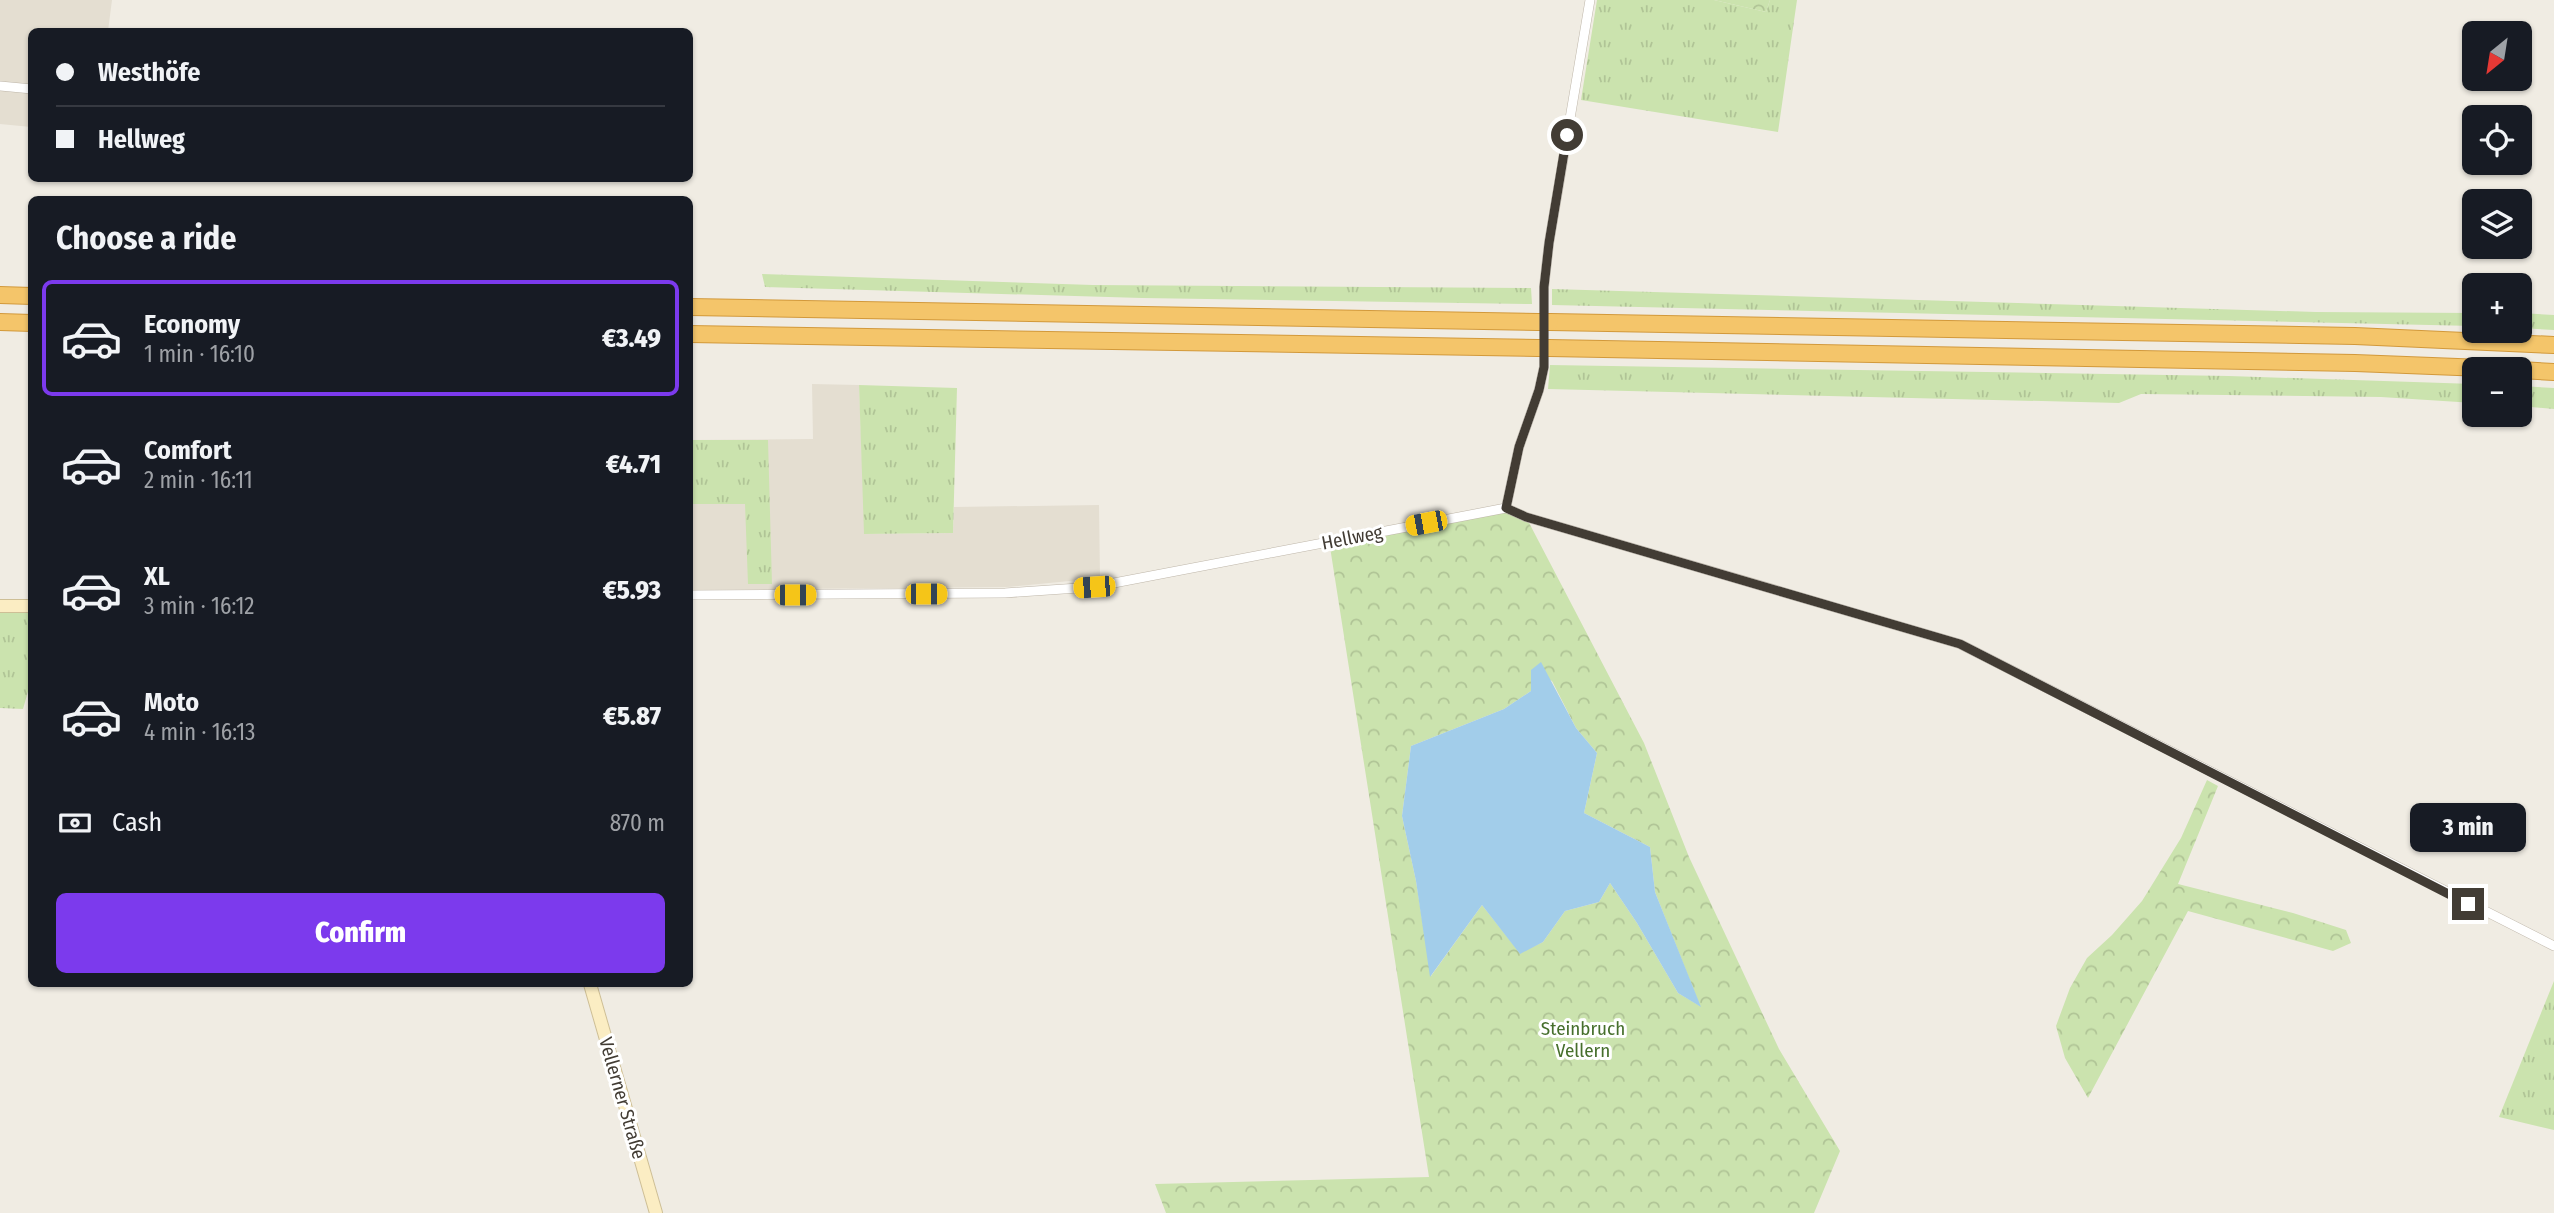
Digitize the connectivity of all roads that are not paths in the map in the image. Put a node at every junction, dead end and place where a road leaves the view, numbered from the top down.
1 (1590, 0) edge
2 (0, 86) edge
3 (28, 89) edge
4 (0, 295) edge
5 (28, 296) edge
6 (693, 307) edge
7 (0, 322) edge
8 (28, 323) edge
9 (693, 334) edge
10 (2554, 345) edge
11 (2462, 367) edge
12 (2532, 371) edge
13 (2554, 372) edge
14 (1506, 508) junction
15 (693, 595) edge
16 (0, 606) edge
17 (28, 606) edge
18 (2554, 946) edge
19 (591, 987) edge
20 (656, 1213) edge

1 - 14 street
2 - 3 street
4 - 5 highway
6 - 10 highway
7 - 8 highway
9 - 11 highway
12 - 13 highway
14 - 15 street, Hellweg
14 - 18 street
16 - 17 main road
19 - 20 main road, Vellerner Straße

